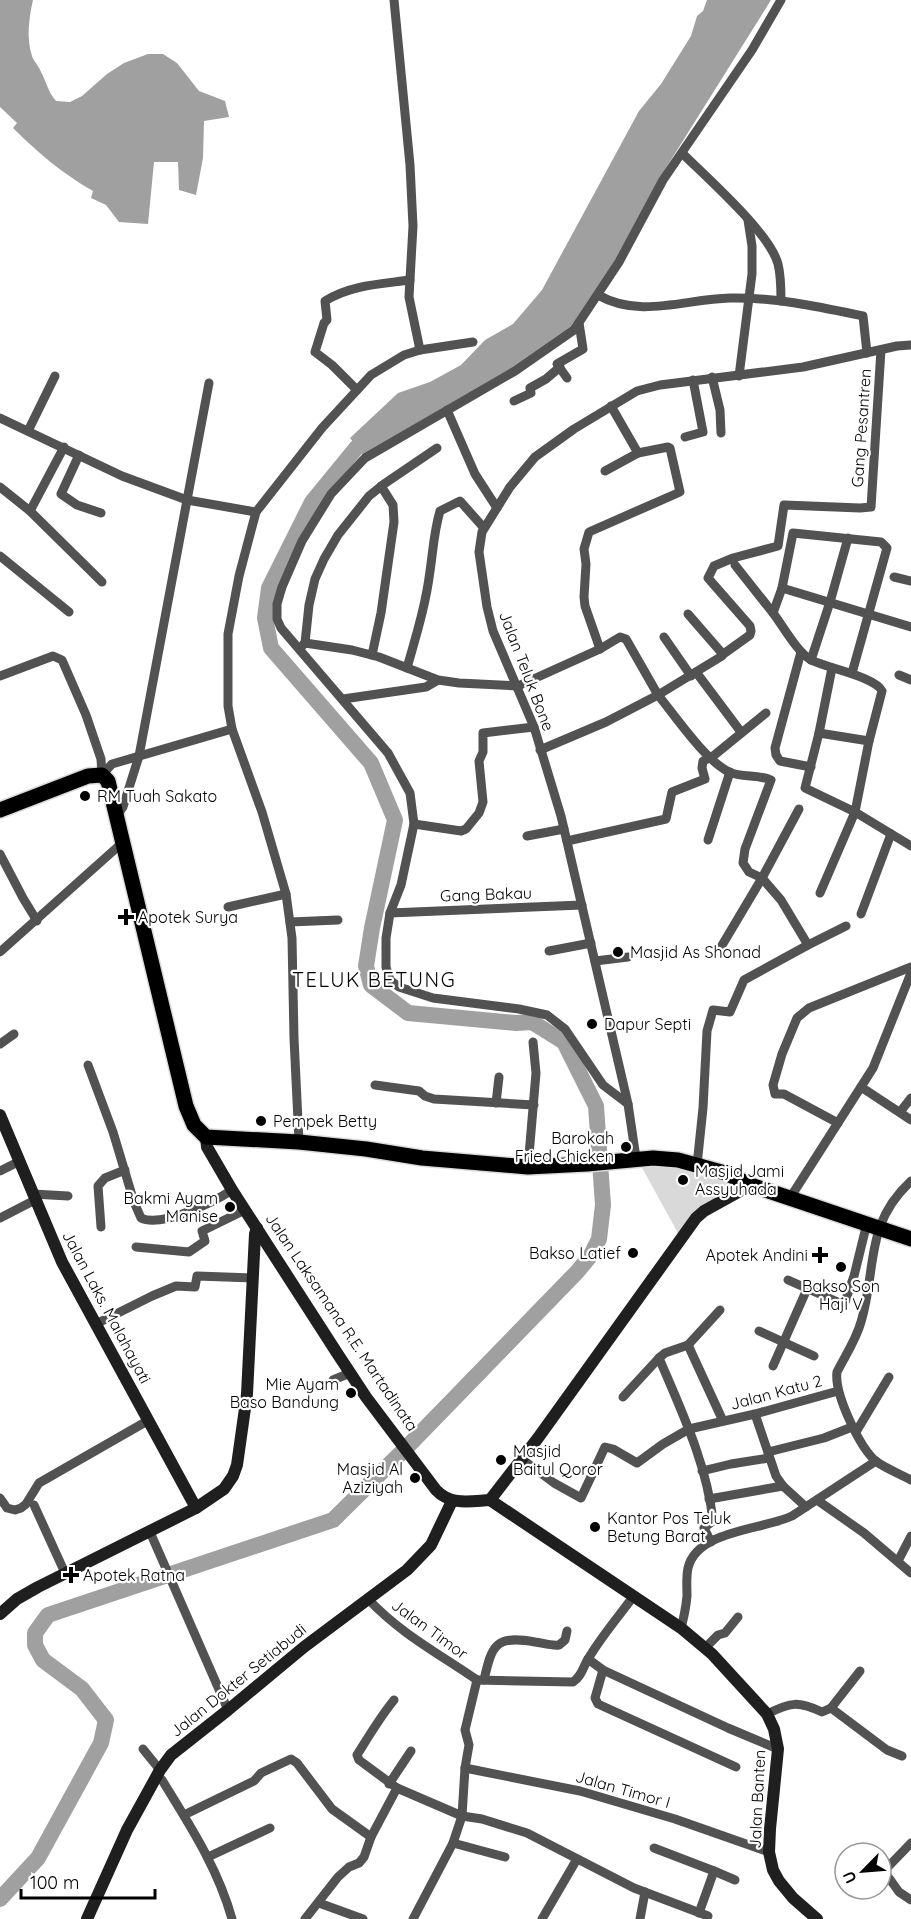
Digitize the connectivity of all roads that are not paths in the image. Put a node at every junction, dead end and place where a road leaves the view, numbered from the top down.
1 (394, 0) edge
2 (781, 0) edge
3 (682, 153) junction
4 (747, 218) junction
5 (410, 280) junction
6 (598, 295) junction
7 (750, 299) junction
8 (781, 301) junction
9 (579, 323) junction
10 (473, 342) dead end
11 (911, 345) edge
12 (546, 349) junction
13 (420, 350) junction
14 (881, 350) junction
15 (867, 353) junction
16 (559, 366) junction
17 (55, 376) dead end
18 (739, 376) junction
19 (712, 377) junction
20 (567, 378) dead end
21 (693, 380) junction
22 (209, 383) dead end
23 (357, 390) junction
24 (514, 401) dead end
25 (611, 406) junction
26 (447, 410) junction
27 (0, 418) edge
28 (28, 431) junction
29 (721, 433) dead end
30 (685, 437) dead end
31 (64, 447) junction
32 (437, 448) dead end
33 (638, 453) junction
34 (79, 455) junction
35 (605, 471) dead end
36 (381, 486) junction
37 (0, 487) edge
38 (187, 500) junction
39 (497, 508) junction
40 (30, 511) junction
41 (256, 512) junction
42 (101, 513) dead end
43 (484, 528) junction
44 (848, 538) junction
45 (0, 556) edge
46 (735, 565) dead end
47 (894, 577) dead end
48 (911, 581) edge
49 (102, 582) dead end
50 (782, 588) junction
51 (830, 602) junction
52 (69, 612) dead end
53 (772, 613) junction
54 (688, 614) dead end
55 (868, 614) junction
56 (911, 627) edge
57 (664, 637) dead end
58 (302, 646) junction
59 (600, 649) junction
60 (801, 652) junction
61 (372, 655) junction
62 (722, 655) junction
63 (811, 660) junction
64 (407, 668) junction
65 (832, 668) junction
66 (852, 673) junction
67 (694, 674) junction
68 (899, 675) dead end
69 (0, 676) edge
70 (438, 680) junction
71 (911, 680) edge
72 (518, 686) junction
73 (658, 695) junction
74 (343, 699) junction
75 (766, 713) dead end
76 (534, 727) junction
77 (232, 729) junction
78 (741, 732) junction
79 (819, 733) junction
80 (869, 741) junction
81 (540, 750) junction
82 (139, 756) junction
83 (712, 757) junction
84 (811, 767) junction
85 (730, 772) junction
86 (102, 775) junction
87 (799, 808) dead end
88 (0, 810) edge
89 (855, 812) junction
90 (116, 817) junction
91 (414, 824) junction
92 (564, 829) junction
93 (891, 834) junction
94 (527, 836) dead end
95 (708, 840) dead end
96 (567, 841) junction
97 (122, 843) junction
98 (911, 846) edge
99 (0, 854) edge
100 (762, 878) junction
101 (820, 893) dead end
102 (286, 894) junction
103 (582, 905) junction
104 (228, 908) dead end
105 (390, 913) junction
106 (861, 914) dead end
107 (338, 920) dead end
108 (37, 921) junction
109 (290, 922) junction
110 (846, 926) dead end
111 (591, 943) junction
112 (808, 945) junction
113 (721, 947) dead end
114 (549, 951) dead end
115 (0, 952) edge
116 (628, 957) dead end
117 (595, 961) junction
118 (911, 968) edge
119 (911, 972) edge
120 (14, 1034) dead end
121 (533, 1041) dead end
122 (0, 1044) edge
123 (88, 1065) dead end
124 (499, 1077) dead end
125 (375, 1085) dead end
126 (861, 1087) junction
127 (911, 1098) edge
128 (496, 1103) junction
129 (628, 1104) junction
130 (534, 1105) junction
131 (900, 1112) junction
132 (0, 1115) edge
133 (911, 1120) edge
134 (838, 1123) junction
135 (206, 1137) junction
136 (299, 1142) junction
137 (633, 1159) junction
138 (20, 1161) junction
139 (697, 1165) junction
140 (528, 1167) junction
141 (125, 1170) junction
142 (0, 1171) edge
143 (911, 1181) edge
144 (750, 1185) junction
145 (232, 1190) junction
146 (68, 1196) dead end
147 (34, 1197) junction
148 (790, 1198) junction
149 (246, 1210) junction
150 (0, 1218) edge
151 (872, 1225) junction
152 (101, 1227) dead end
153 (257, 1228) junction
154 (911, 1239) edge
155 (136, 1247) dead end
156 (253, 1278) junction
157 (788, 1280) dead end
158 (807, 1288) junction
159 (720, 1310) dead end
160 (96, 1324) junction
161 (759, 1331) dead end
162 (783, 1342) junction
163 (688, 1345) junction
164 (814, 1356) dead end
165 (659, 1358) junction
166 (773, 1366) dead end
167 (350, 1374) junction
168 (889, 1377) dead end
169 (333, 1380) dead end
170 (838, 1391) junction
171 (623, 1397) dead end
172 (755, 1414) junction
173 (149, 1420) junction
174 (723, 1421) junction
175 (689, 1429) junction
176 (854, 1429) junction
177 (768, 1455) junction
178 (522, 1459) junction
179 (876, 1461) junction
180 (702, 1471) junction
181 (911, 1480) edge
182 (783, 1486) junction
183 (0, 1498) edge
184 (709, 1498) junction
185 (490, 1500) junction
186 (818, 1500) junction
187 (452, 1501) junction
188 (34, 1505) dead end
189 (806, 1507) junction
190 (196, 1508) junction
191 (150, 1532) junction
192 (911, 1536) edge
193 (711, 1542) junction
194 (898, 1561) junction
195 (65, 1573) junction
196 (911, 1573) edge
197 (633, 1597) junction
198 (368, 1599) junction
199 (0, 1614) edge
200 (738, 1617) dead end
201 (681, 1628) junction
202 (567, 1631) dead end
203 (705, 1648) junction
204 (588, 1659) junction
205 (603, 1670) junction
206 (860, 1671) dead end
207 (481, 1680) junction
208 (394, 1700) dead end
209 (831, 1708) junction
210 (228, 1710) junction
211 (766, 1714) junction
212 (143, 1749) dead end
213 (778, 1749) junction
214 (411, 1751) dead end
215 (902, 1756) dead end
216 (736, 1767) dead end
217 (465, 1768) junction
218 (158, 1773) junction
219 (393, 1786) junction
220 (184, 1815) junction
221 (462, 1816) junction
222 (270, 1828) dead end
223 (371, 1837) junction
224 (453, 1843) junction
225 (911, 1843) edge
226 (654, 1848) dead end
227 (769, 1852) junction
228 (208, 1857) junction
229 (505, 1857) dead end
230 (577, 1858) junction
231 (714, 1871) junction
232 (735, 1880) dead end
233 (645, 1892) junction
234 (911, 1900) edge
235 (319, 1903) junction
236 (87, 1919) edge
237 (232, 1919) edge
238 (305, 1919) edge
239 (363, 1919) edge
240 (413, 1919) edge
241 (542, 1919) edge
242 (640, 1919) edge
243 (816, 1919) edge

1 - 5 street
2 - 3 street
3 - 4 street
3 - 6 street
4 - 7 street
4 - 8 street
5 - 13 street
5 - 23 street
6 - 7 street
6 - 9 street
7 - 8 street
7 - 18 street
8 - 15 street
9 - 12 street
9 - 16 street
10 - 13 street
11 - 14 street, Jalan Teluk Bone
12 - 16 street
12 - 26 street
13 - 23 street
14 - 15 street, Jalan Teluk Bone
14 - 62 street, Gang Pesantren
15 - 18 street, Jalan Teluk Bone
16 - 20 street
16 - 24 street
17 - 28 street
18 - 19 street, Jalan Teluk Bone
19 - 21 street, Jalan Teluk Bone
19 - 29 street
21 - 25 street, Jalan Teluk Bone
21 - 30 street
22 - 38 street
23 - 41 street
25 - 33 street
25 - 39 street, Jalan Teluk Bone
26 - 39 street
26 - 58 street
27 - 28 street
28 - 31 street
31 - 34 street
31 - 40 street
32 - 36 street
33 - 35 street
33 - 59 street
34 - 38 street
34 - 42 street
36 - 58 street
36 - 61 street
37 - 40 street
38 - 41 street
38 - 82 street
39 - 43 street, Jalan Teluk Bone
40 - 49 street
41 - 77 street
43 - 64 street
43 - 72 street, Jalan Teluk Bone
44 - 50 street
44 - 51 street
44 - 55 street
45 - 52 street
46 - 53 street
47 - 48 street
50 - 51 street
50 - 53 street
51 - 55 street
51 - 63 street
53 - 60 street
54 - 62 street
55 - 56 street
55 - 66 street
57 - 67 street
58 - 61 street
58 - 74 street
59 - 72 street
59 - 73 street
60 - 63 street
60 - 84 street
61 - 64 street
62 - 67 street
63 - 65 street
64 - 70 street
65 - 66 street
65 - 79 street
66 - 80 street
67 - 73 street
67 - 78 street
68 - 71 street
69 - 86 street
70 - 72 street
70 - 74 street
72 - 76 street, Jalan Teluk Bone
73 - 81 street
73 - 83 street
74 - 91 street
75 - 78 street
76 - 81 street, Jalan Teluk Bone
76 - 91 street
77 - 82 street
77 - 102 street
78 - 83 street
79 - 80 street
79 - 84 street
80 - 89 street
81 - 92 street, Jalan Teluk Bone
82 - 86 street
82 - 90 street
83 - 85 street
83 - 96 street
84 - 89 street
85 - 95 street
85 - 100 street
86 - 88 main road
86 - 90 main road, Jalan Laksamana R.E. Martadinata
87 - 100 street
89 - 93 street
89 - 101 street
90 - 97 main road, Jalan Laksamana R.E. Martadinata
91 - 105 street
92 - 94 street
92 - 96 street, Jalan Teluk Bone
93 - 98 street
93 - 106 street
96 - 103 street, Jalan Teluk Bone
97 - 108 street
97 - 135 main road, Jalan Laksamana R.E. Martadinata
99 - 108 street
100 - 112 street
100 - 113 street
102 - 104 street
102 - 109 street
103 - 105 street, Gang Bakau
103 - 111 street, Jalan Teluk Bone
105 - 129 street
107 - 109 street
108 - 115 street
109 - 136 street
110 - 112 street
111 - 114 street
111 - 117 street, Jalan Teluk Bone
112 - 139 street
116 - 117 street
117 - 129 street, Jalan Teluk Bone
118 - 134 street
119 - 126 street
120 - 122 street
121 - 130 street
123 - 141 street
124 - 128 street
125 - 128 street
126 - 131 street
126 - 134 street
127 - 131 street
128 - 130 street
129 - 137 street, Jalan Teluk Bone
130 - 140 street
131 - 133 street
132 - 138 street, Jalan Laks. Malahayati
134 - 148 street
135 - 136 main road
135 - 145 street, Jalan Laksamana R.E. Martadinata
136 - 140 main road
137 - 139 main road
137 - 140 main road
138 - 142 street
138 - 147 street, Jalan Laks. Malahayati
139 - 144 main road
141 - 145 street
141 - 152 street
143 - 151 street
144 - 148 main road
144 - 178 street
145 - 149 street, Jalan Laksamana R.E. Martadinata
146 - 147 street
147 - 150 street
147 - 160 street, Jalan Laks. Malahayati
148 - 151 main road
149 - 153 street, Jalan Laksamana R.E. Martadinata
149 - 155 street
151 - 154 main road
151 - 158 street
151 - 170 street, Jalan Katu 2
153 - 156 street
153 - 167 street, Jalan Laksamana R.E. Martadinata
156 - 160 street
156 - 190 street
157 - 158 street
158 - 162 street
159 - 163 street
160 - 173 street, Jalan Laks. Malahayati
161 - 162 street
162 - 164 street
162 - 166 street
163 - 165 street
163 - 174 street, Jalan Katu 2
165 - 171 street
165 - 175 street
167 - 169 street
167 - 187 street, Jalan Laksamana R.E. Martadinata
168 - 176 street
170 - 172 street, Jalan Katu 2
170 - 176 street, Jalan Katu 2
172 - 174 street, Jalan Katu 2
172 - 177 street
173 - 183 street
173 - 190 street, Jalan Laks. Malahayati
174 - 175 street, Jalan Katu 2
175 - 178 street, Jalan Katu 2
175 - 180 street
176 - 177 street
176 - 179 street, Jalan Katu 2
177 - 180 street
177 - 182 street
178 - 185 street
179 - 181 street, Jalan Katu 2
179 - 186 street
180 - 184 street
182 - 184 street
182 - 189 street
184 - 193 street
185 - 187 street
185 - 197 street, Jalan Banten
186 - 189 street
186 - 194 street
187 - 198 street, Jalan Dokter Setiabudi
188 - 195 street
189 - 193 street
190 - 191 street
191 - 195 street
191 - 210 street
192 - 194 street
193 - 201 street
194 - 196 street
195 - 199 street
197 - 201 street, Jalan Banten
197 - 204 street
198 - 207 street, Jalan Timor
198 - 210 street, Jalan Dokter Setiabudi
200 - 203 street
201 - 203 street, Jalan Banten
202 - 207 street
203 - 211 street, Jalan Banten
204 - 205 street
204 - 207 street
205 - 213 street
205 - 216 street
206 - 209 street
207 - 217 street
208 - 219 street
209 - 211 street
209 - 215 street
210 - 218 street, Jalan Dokter Setiabudi
211 - 213 street, Jalan Banten
212 - 218 street
213 - 227 street, Jalan Banten
214 - 219 street
217 - 221 street
217 - 227 street, Jalan Timor I
218 - 220 street
218 - 236 street, Jalan Dokter Setiabudi
219 - 221 street
219 - 223 street
220 - 223 street
220 - 228 street
221 - 224 street
221 - 230 street
222 - 228 street
223 - 235 street
224 - 229 street
224 - 240 street
225 - 234 street
226 - 231 street
227 - 243 street, Jalan Banten
228 - 237 street
230 - 233 street
230 - 241 street
231 - 232 street
231 - 233 street
233 - 242 street
235 - 238 street
235 - 239 street

